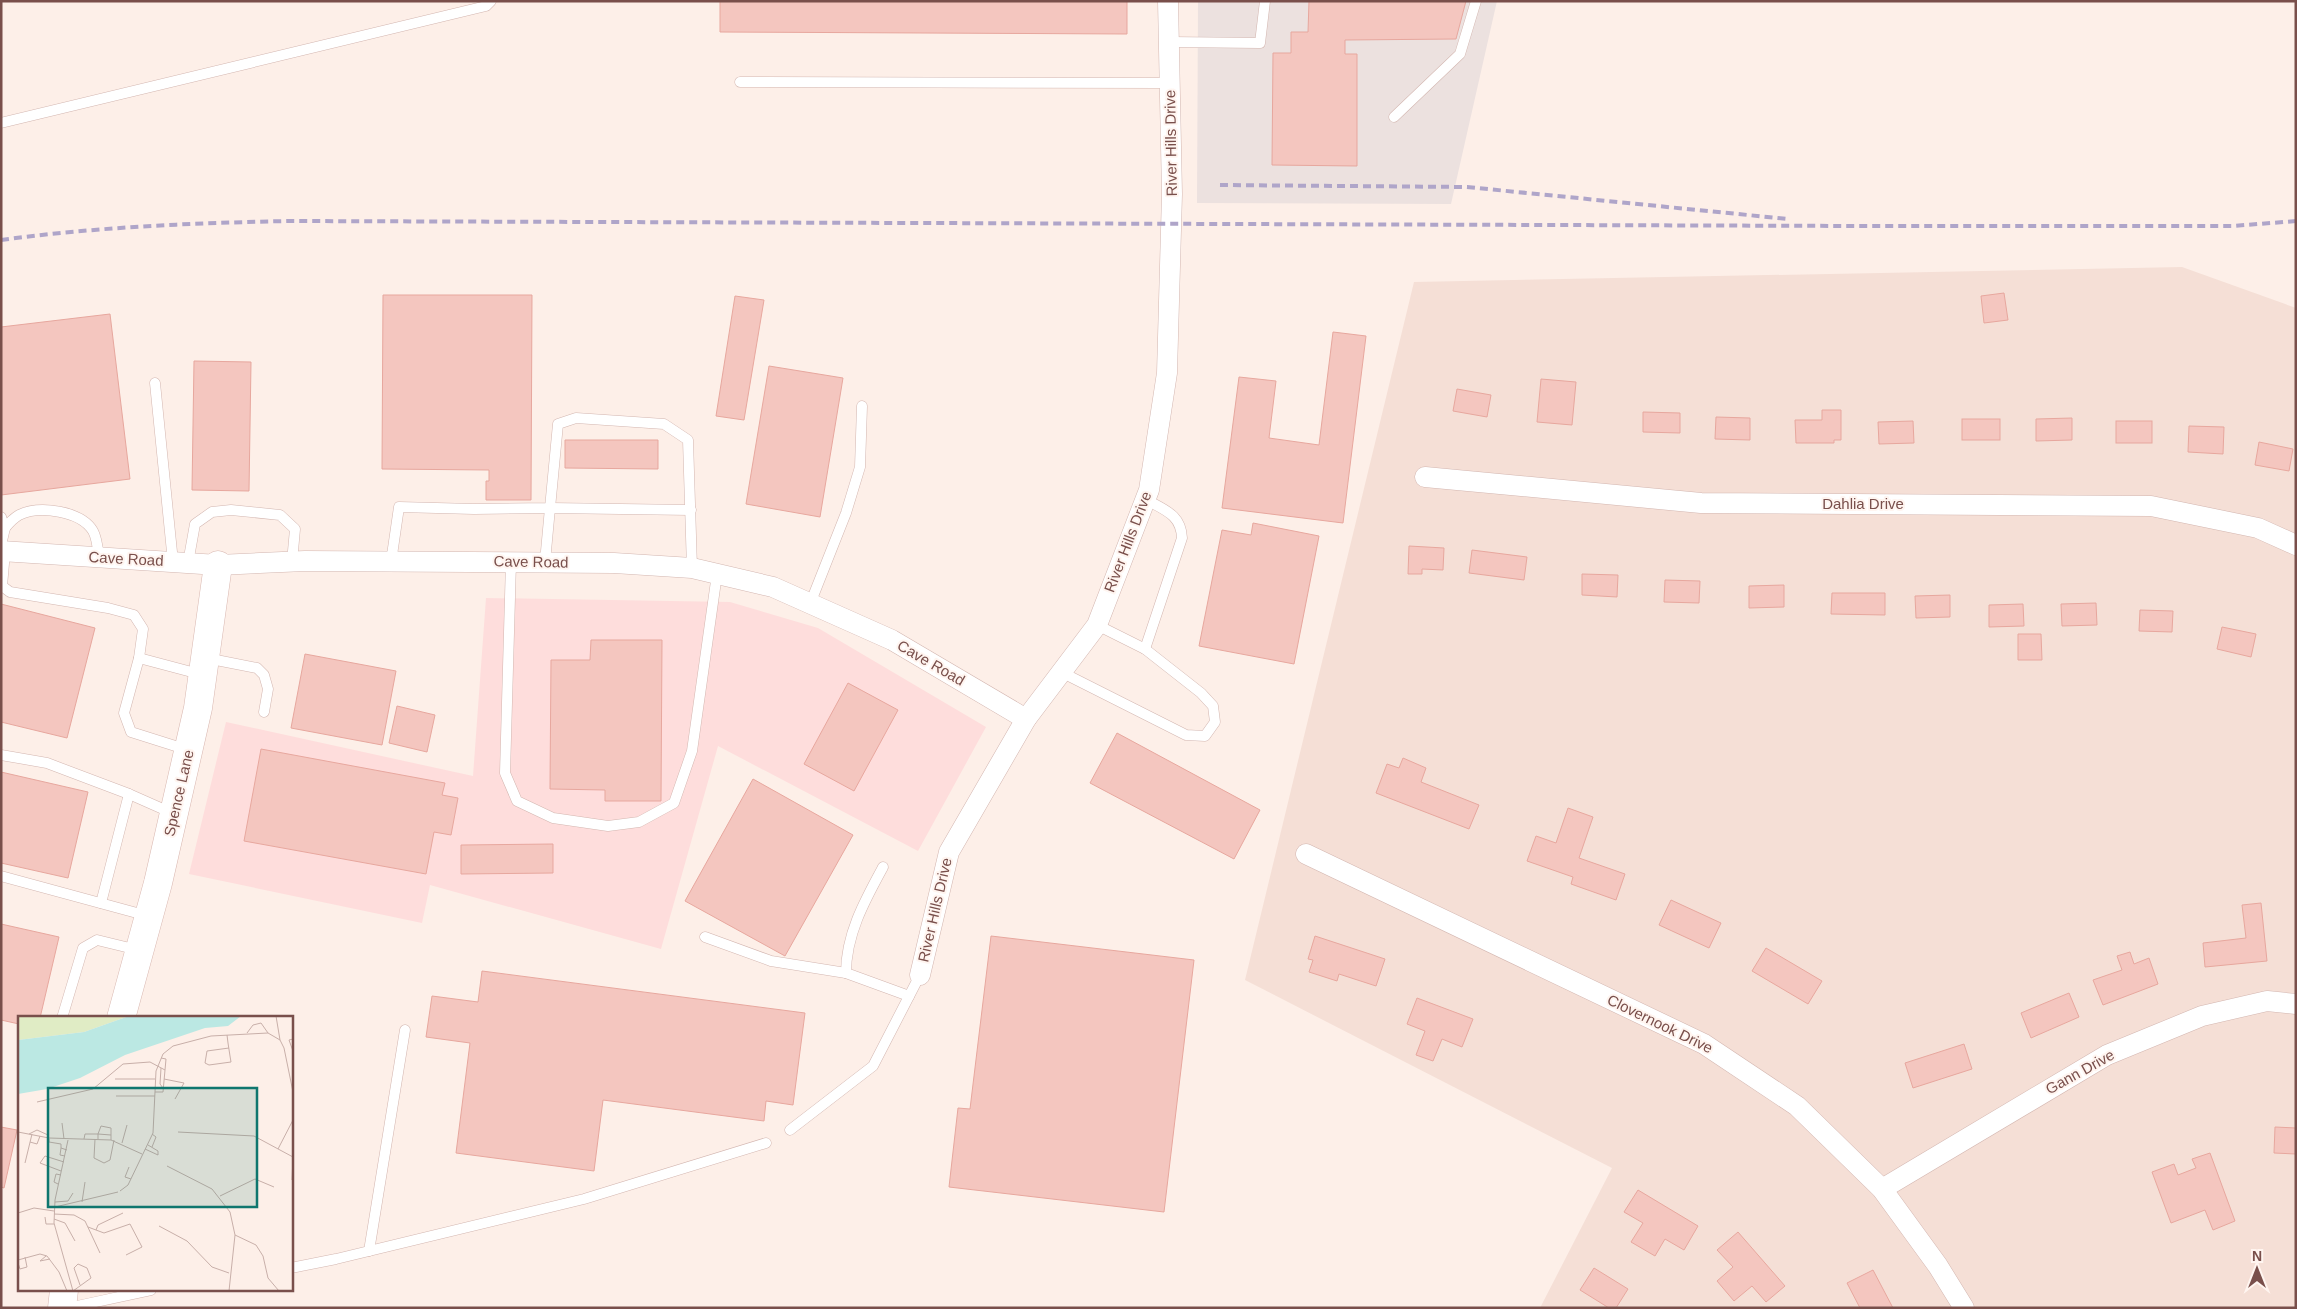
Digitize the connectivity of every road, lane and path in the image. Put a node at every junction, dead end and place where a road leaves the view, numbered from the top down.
1 (490, 1) edge
2 (1168, 1) edge
3 (1476, 1) edge
4 (1264, 2) edge
5 (1170, 42) junction
6 (740, 82) dead end
7 (1170, 83) junction
8 (1394, 116) dead end
9 (1, 122) edge
10 (155, 383) dead end
11 (862, 406) dead end
12 (1425, 477) dead end
13 (1145, 500) junction
14 (550, 508) junction
15 (691, 510) junction
16 (1, 517) edge
17 (5, 528) junction
18 (2296, 545) edge
19 (3, 549) edge
20 (99, 558) junction
21 (181, 562) junction
22 (292, 562) junction
23 (391, 562) junction
24 (511, 562) junction
25 (545, 562) junction
26 (218, 565) junction
27 (692, 568) junction
28 (717, 574) junction
29 (810, 604) junction
30 (1097, 625) junction
31 (1144, 649) junction
32 (138, 658) junction
33 (204, 666) junction
34 (1062, 672) junction
35 (264, 712) dead end
36 (1026, 719) junction
37 (189, 750) junction
38 (1, 755) edge
39 (129, 794) junction
40 (174, 814) junction
41 (1306, 854) dead end
42 (883, 867) dead end
43 (1, 876) edge
44 (101, 903) junction
45 (149, 916) junction
46 (706, 937) dead end
47 (140, 950) junction
48 (846, 973) junction
49 (920, 975) joint
50 (909, 996) junction
51 (2296, 1004) edge
52 (63, 1016) edge
53 (122, 1016) edge
54 (405, 1030) dead end
55 (790, 1130) dead end
56 (766, 1143) dead end
57 (1882, 1188) junction
58 (369, 1251) junction
59 (292, 1268) edge
60 (64, 1292) edge
61 (142, 1292) edge
62 (62, 1308) edge
63 (68, 1308) edge
64 (1964, 1308) edge

1 - 9 lane
2 - 5 street, River Hills Drive
3 - 8 lane
4 - 5 lane
5 - 7 street, River Hills Drive
6 - 7 lane
7 - 13 street, River Hills Drive
10 - 21 lane
11 - 29 lane
12 - 18 street, Dahlia Drive
13 - 30 street, River Hills Drive
13 - 31 lane
14 - 15 lane
14 - 15 lane
14 - 23 lane
14 - 25 lane
15 - 27 lane
16 - 17 lane
17 - 19 lane
17 - 20 lane
19 - 20 street, Cave Road
19 - 32 lane
20 - 21 street, Cave Road
21 - 22 lane
21 - 26 street, Cave Road
22 - 23 street, Cave Road
22 - 26 street, Cave Road
23 - 24 street, Cave Road
24 - 25 street, Cave Road
24 - 28 lane
25 - 27 street, Cave Road
26 - 33 main road, Spence Lane
27 - 28 street, Cave Road
28 - 29 street, Cave Road
29 - 36 street, Cave Road
30 - 31 lane
30 - 34 street, River Hills Drive
31 - 34 lane
32 - 33 lane
32 - 37 lane
33 - 35 lane
33 - 37 main road, Spence Lane
34 - 36 street, River Hills Drive
36 - 49 street, River Hills Drive
37 - 40 main road, Spence Lane
38 - 39 lane
39 - 40 lane
39 - 44 lane
40 - 45 main road, Spence Lane
41 - 57 street, Clovernook Drive
42 - 48 lane
43 - 44 lane
44 - 45 lane
45 - 47 main road, Spence Lane
46 - 48 lane
47 - 52 lane
47 - 53 main road, Spence Lane
48 - 50 lane
49 - 50 lane
50 - 55 lane
51 - 57 street, Gann Drive
54 - 58 lane
56 - 58 lane
57 - 64 street, Clovernook Drive
58 - 59 lane
60 - 62 main road
61 - 63 lane

